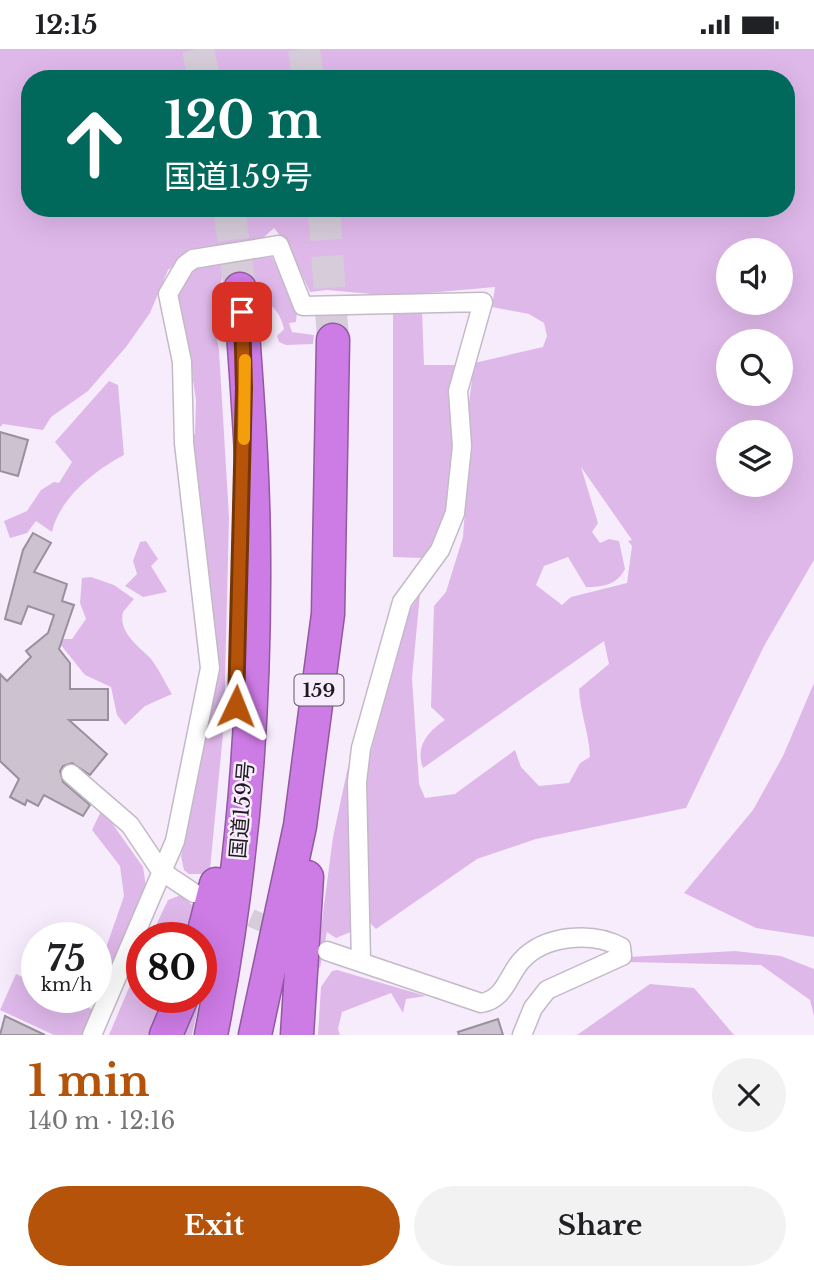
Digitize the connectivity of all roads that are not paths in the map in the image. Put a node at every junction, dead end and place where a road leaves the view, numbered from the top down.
1 (240, 289) tunnel mouth
2 (333, 340) tunnel mouth
3 (245, 360) junction
4 (328, 614) junction
5 (71, 774) dead end
6 (162, 871) junction
7 (194, 893) dead end
8 (206, 922) edge
9 (327, 951) tunnel mouth
10 (361, 961) junction
11 (175, 1013) edge
12 (92, 1035) edge
13 (166, 1035) edge
14 (211, 1035) edge
15 (255, 1035) edge
16 (297, 1035) edge
17 (522, 1035) edge

1 - 3 highway, 国道159号
2 - 4 highway, 159
3 - 8 highway
3 - 14 highway, 国道159号
4 - 15 highway, 159
4 - 16 highway, 159
5 - 6 street
6 - 7 street
6 - 10 street
6 - 12 street
9 - 10 street
10 - 17 street
11 - 13 highway

